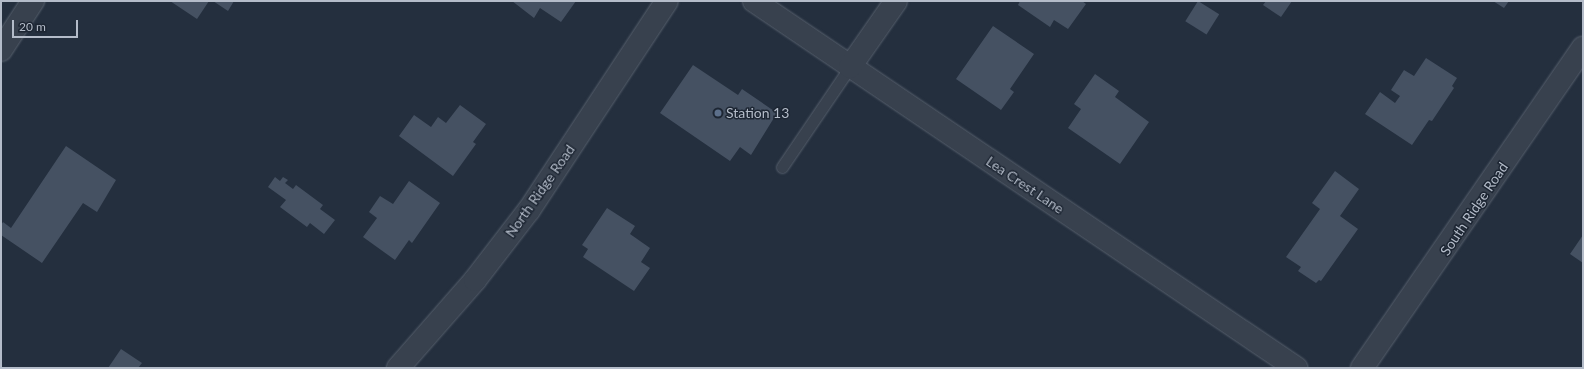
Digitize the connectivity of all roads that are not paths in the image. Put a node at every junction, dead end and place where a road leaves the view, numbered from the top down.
1 (33, 1) edge
2 (667, 1) edge
3 (754, 1) edge
4 (896, 1) edge
5 (1583, 48) edge
6 (1, 50) edge
7 (850, 67) junction
8 (782, 167) dead end
9 (398, 368) edge
10 (1296, 368) edge
11 (1362, 368) edge

1 - 6 street
2 - 9 street, North Ridge Road
3 - 7 street, Lea Crest Lane
4 - 7 street
5 - 11 street, South Ridge Road
7 - 8 lane
7 - 10 street, Lea Crest Lane

